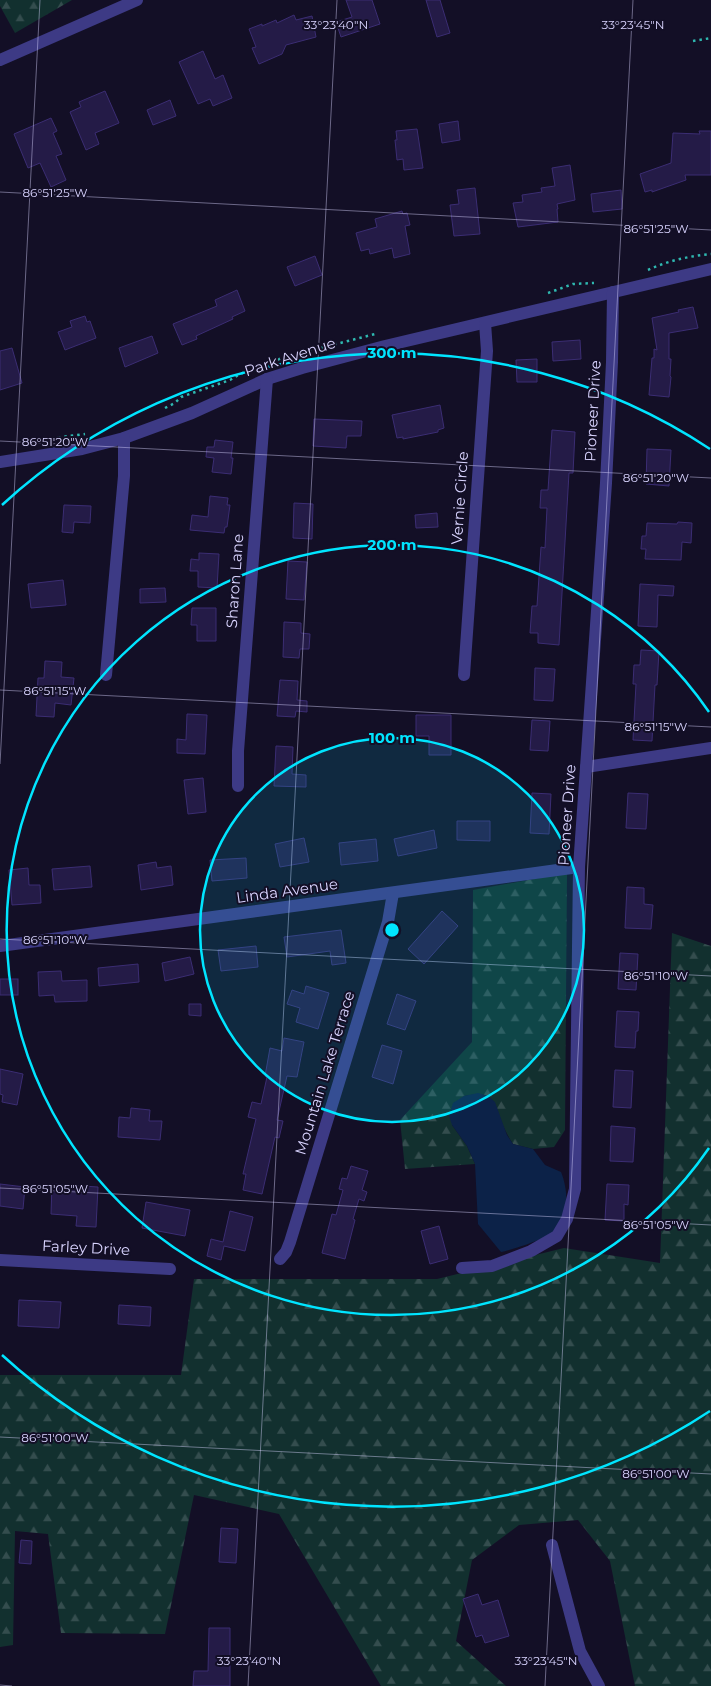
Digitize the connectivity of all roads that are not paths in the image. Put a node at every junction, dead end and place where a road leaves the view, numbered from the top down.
1 (136, 0) edge
2 (0, 60) edge
3 (711, 269) edge
4 (613, 292) junction
5 (485, 323) junction
6 (267, 379) junction
7 (124, 438) junction
8 (0, 462) edge
9 (464, 674) dead end
10 (106, 675) dead end
11 (711, 748) edge
12 (586, 767) junction
13 (238, 786) dead end
14 (579, 867) junction
15 (393, 893) junction
16 (0, 946) edge
17 (280, 1259) dead end
18 (0, 1260) edge
19 (462, 1268) dead end
20 (170, 1269) dead end
21 (552, 1545) dead end
22 (599, 1686) edge

1 - 2 street
3 - 4 street, Park Avenue
4 - 5 street, Park Avenue
4 - 12 street, Pioneer Drive
5 - 6 street, Park Avenue
5 - 9 street, Vernie Circle
6 - 7 street, Park Avenue
6 - 13 street, Sharon Lane
7 - 8 street, Park Avenue
7 - 10 street
11 - 12 street
12 - 14 street, Pioneer Drive
14 - 15 street, Linda Avenue
14 - 19 street, Pioneer Drive
15 - 16 street, Linda Avenue
15 - 17 street, Mountain Lake Terrace
18 - 20 street, Farley Drive
21 - 22 street

